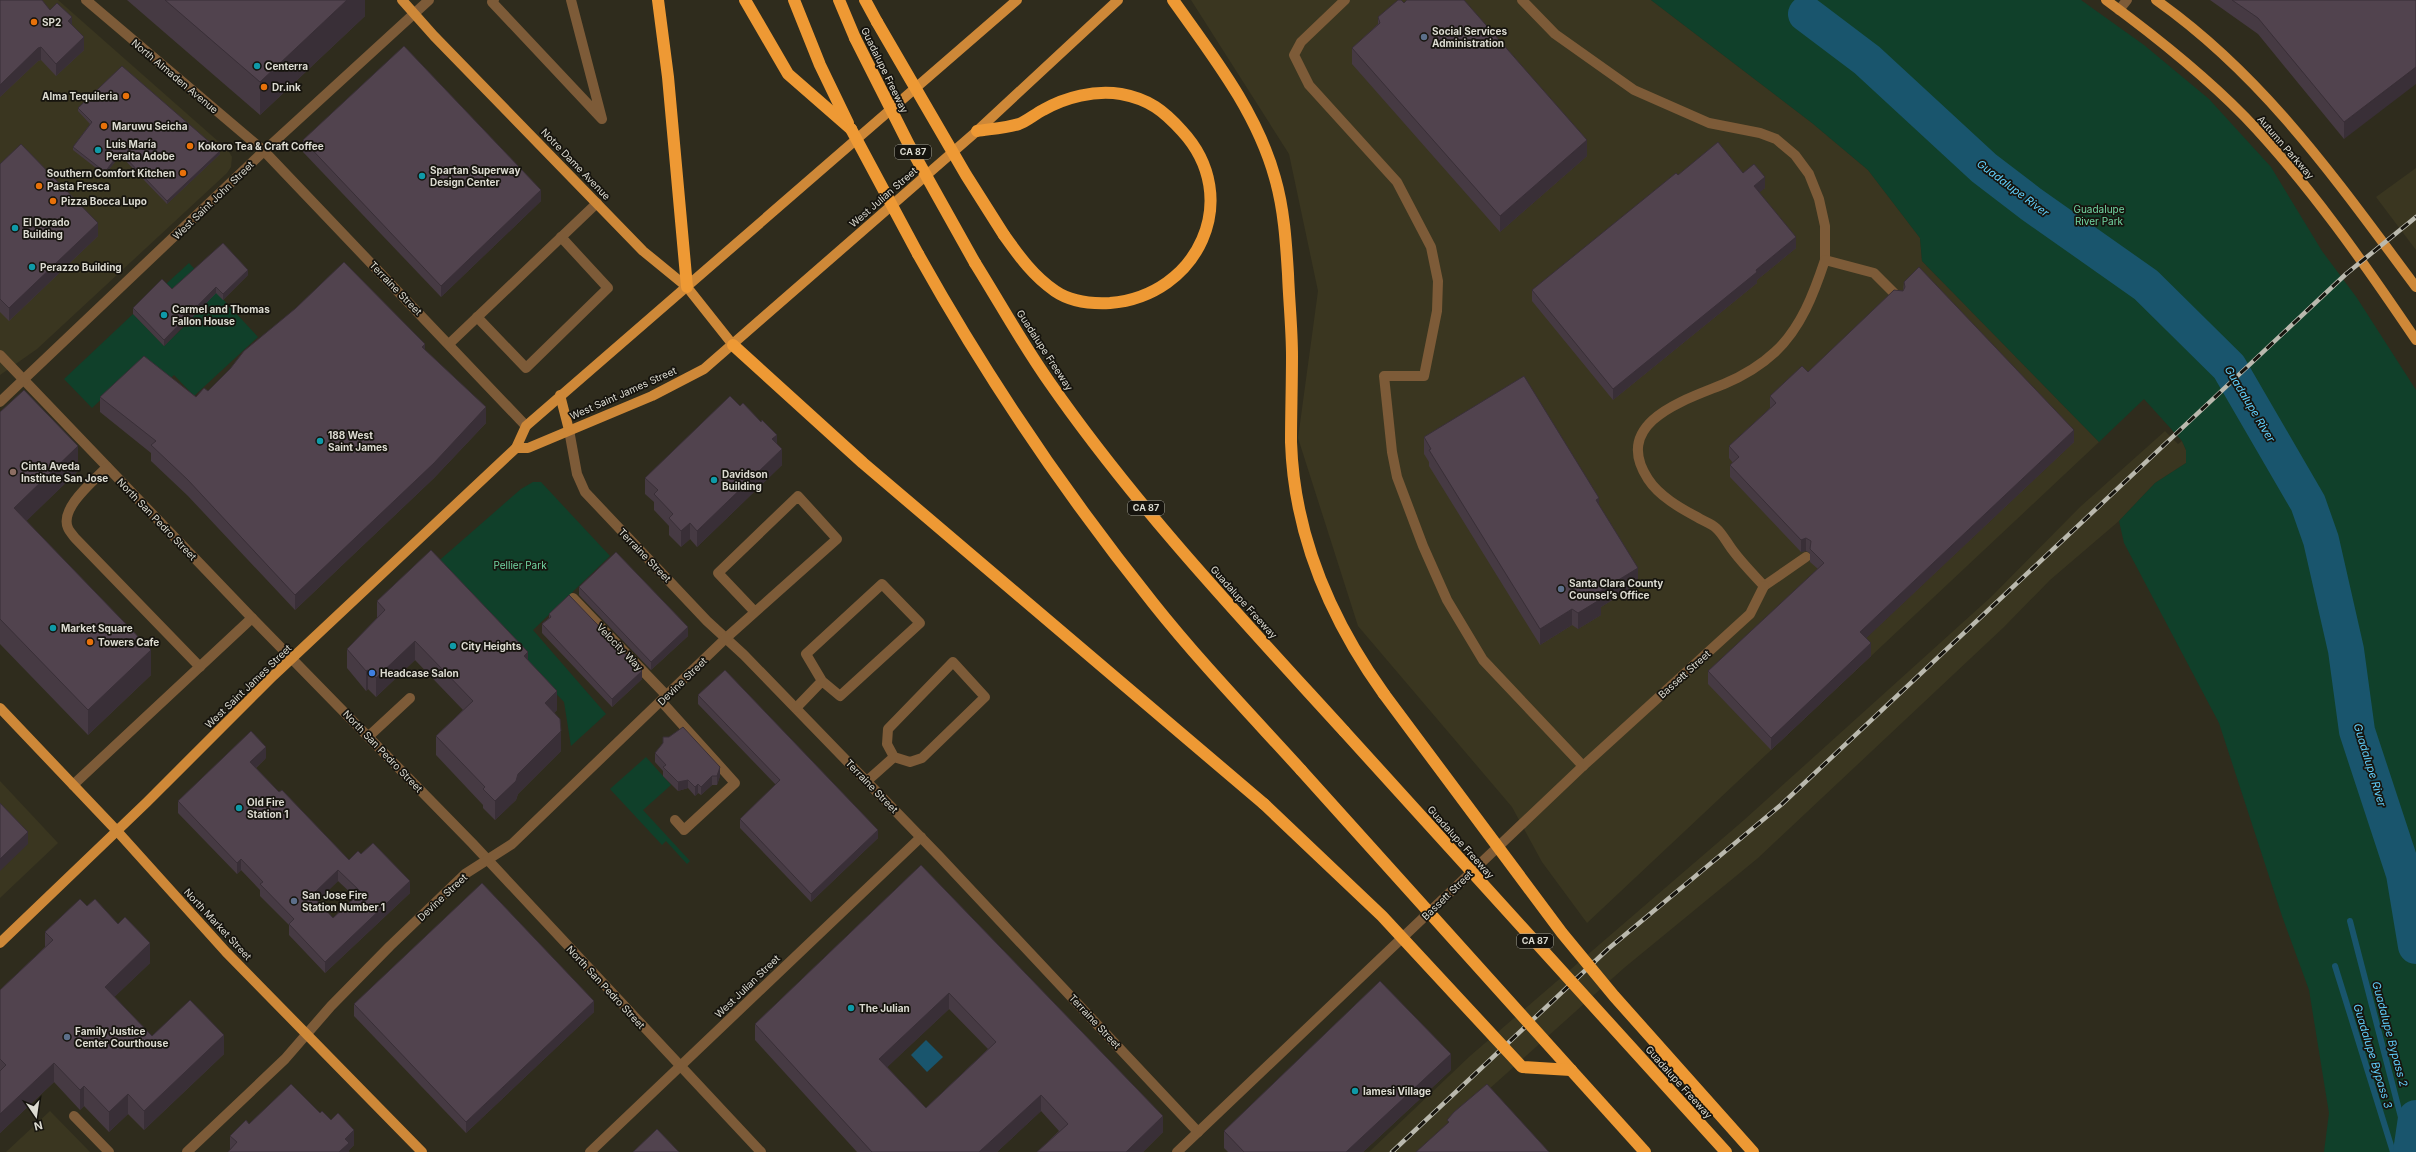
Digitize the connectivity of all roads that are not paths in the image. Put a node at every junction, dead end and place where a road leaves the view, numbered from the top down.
1 (86, 0) edge
2 (402, 0) edge
3 (429, 0) edge
4 (494, 0) edge
5 (571, 0) edge
6 (658, 0) edge
7 (745, 0) edge
8 (794, 0) edge
9 (839, 0) edge
10 (865, 0) edge
11 (1018, 0) edge
12 (1118, 0) edge
13 (1173, 0) edge
14 (1345, 0) edge
15 (1522, 0) edge
16 (2106, 0) edge
17 (2127, 0) edge
18 (2156, 0) edge
19 (2120, 10) junction
20 (415, 13) junction
21 (851, 129) junction
22 (977, 131) junction
23 (264, 151) junction
24 (597, 203) junction
25 (561, 237) junction
26 (1826, 260) junction
27 (687, 287) junction
28 (2416, 287) edge
29 (1899, 298) edge
30 (477, 317) junction
31 (2416, 340) edge
32 (449, 344) junction
33 (733, 345) junction
34 (0, 355) edge
35 (23, 379) junction
36 (560, 395) junction
37 (0, 402) edge
38 (526, 426) junction
39 (569, 430) junction
40 (516, 448) junction
41 (107, 467) junction
42 (1806, 557) edge
43 (1764, 586) junction
44 (573, 598) edge
45 (755, 612) junction
46 (252, 618) junction
47 (726, 638) junction
48 (294, 659) junction
49 (200, 667) junction
50 (822, 681) junction
51 (410, 698) dead end
52 (663, 698) junction
53 (0, 708) edge
54 (796, 708) junction
55 (369, 736) junction
56 (894, 757) junction
57 (1583, 766) junction
58 (867, 781) junction
59 (74, 786) junction
60 (675, 820) dead end
61 (117, 831) junction
62 (921, 838) junction
63 (487, 859) junction
64 (0, 943) edge
65 (308, 1034) junction
66 (680, 1067) junction
67 (1571, 1070) junction
68 (74, 1116) edge
69 (1198, 1132) junction
70 (109, 1152) edge
71 (187, 1152) edge
72 (422, 1152) edge
73 (590, 1152) edge
74 (761, 1152) edge
75 (1177, 1152) edge
76 (1645, 1152) edge
77 (1726, 1152) edge
78 (1754, 1152) edge

1 - 23 street, North Almaden Avenue
2 - 20 main road, Notre Dame Avenue
3 - 20 street, West Saint John Street
4 - 5 street
6 - 27 highway
7 - 21 highway
8 - 21 highway
9 - 77 highway, Guadalupe Freeway / CA 87, bridge
10 - 22 highway, bridge
11 - 27 main road
12 - 22 main road, West Julian Street
13 - 78 highway, bridge
14 - 57 street
15 - 26 street
16 - 19 main road, Autumn Parkway
17 - 19 street
18 - 28 main road, Autumn Parkway
19 - 31 main road, Autumn Parkway
20 - 23 street, West Saint John Street
20 - 24 main road, Notre Dame Avenue
21 - 67 highway, bridge
22 - 33 main road, West Julian Street
23 - 32 street, Terraine Street
23 - 35 street, West Saint John Street
24 - 25 street
24 - 27 main road, Notre Dame Avenue
25 - 30 street
25 - 30 street
26 - 29 street
26 - 43 street
27 - 33 main road, Notre Dame Avenue
27 - 36 main road, West Saint James Street
30 - 32 street
32 - 38 street, Terraine Street
33 - 39 main road, West Saint James Street
33 - 67 highway, bridge
34 - 35 street, North San Pedro Street
35 - 37 street, West Saint John Street
35 - 41 street, North San Pedro Street
36 - 38 main road, West Saint James Street
36 - 39 main road
38 - 40 main road, West Saint James Street
39 - 40 main road, West Saint James Street
39 - 47 street, Terraine Street
40 - 48 main road, West Saint James Street
41 - 46 street, North San Pedro Street
41 - 49 street
42 - 43 street
43 - 57 street, Bassett Street
44 - 52 street, Velocity Way
45 - 45 street, Devine Street
45 - 47 street, Devine Street
46 - 48 street, North San Pedro Street
46 - 49 street
47 - 52 street, Devine Street
47 - 54 street, Terraine Street
48 - 55 street, North San Pedro Street
48 - 61 main road, West Saint James Street
49 - 59 street
50 - 50 street
50 - 54 street
51 - 55 street
52 - 60 street, Velocity Way
52 - 63 street, Devine Street
53 - 59 main road, North Market Street
54 - 58 street, Terraine Street
55 - 63 street, North San Pedro Street
56 - 56 street
56 - 58 street
57 - 69 street, Bassett Street
58 - 62 street, Terraine Street
59 - 61 main road, North Market Street
61 - 64 main road, West Saint James Street
61 - 65 main road, North Market Street
62 - 66 street, West Julian Street
62 - 69 street, Terraine Street
63 - 65 street, Devine Street
63 - 66 street, North San Pedro Street
65 - 71 street, Devine Street
65 - 72 main road, North Market Street
66 - 73 street, West Julian Street
66 - 74 street, North San Pedro Street
67 - 76 highway
68 - 70 street
69 - 75 street, Bassett Street

